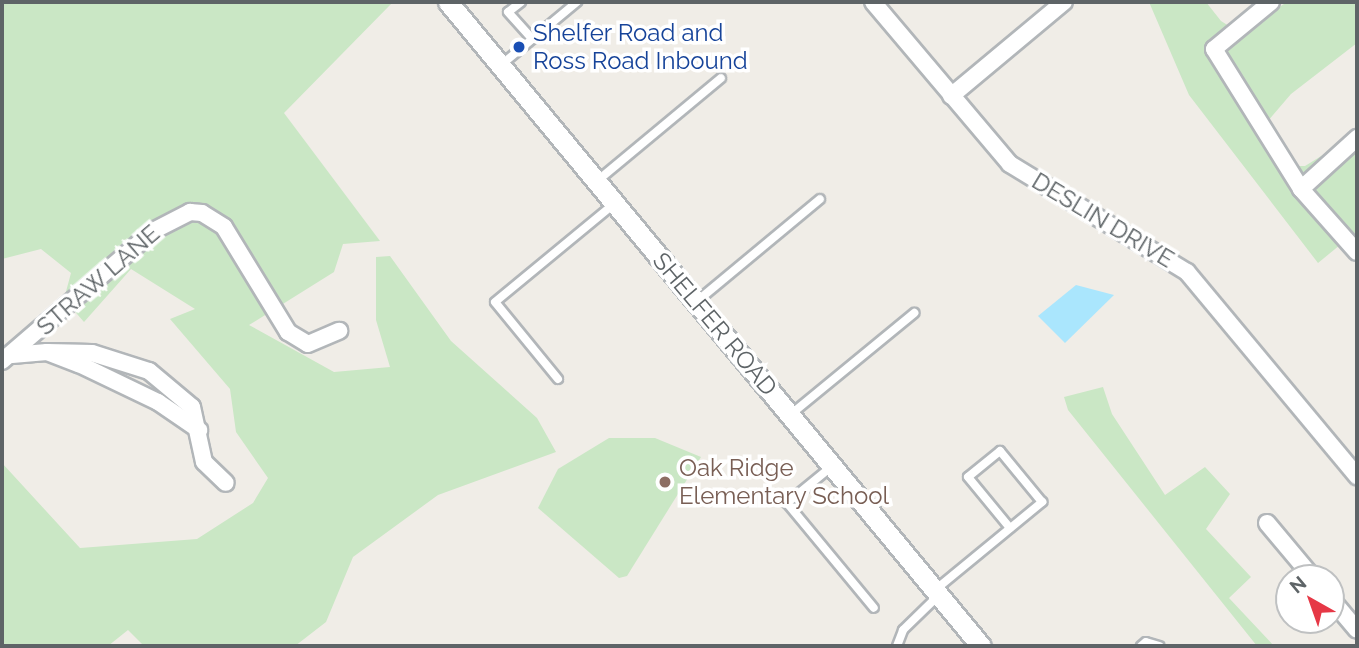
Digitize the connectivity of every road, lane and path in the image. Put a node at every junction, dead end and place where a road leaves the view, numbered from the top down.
1 (449, 2) edge
2 (521, 2) edge
3 (577, 2) edge
4 (873, 2) edge
5 (1064, 2) edge
6 (1271, 2) edge
7 (531, 39) junction
8 (501, 65) junction
9 (721, 78) dead end
10 (951, 96) junction
11 (1357, 138) edge
12 (597, 181) junction
13 (1301, 189) junction
14 (820, 199) dead end
15 (615, 203) junction
16 (1357, 252) edge
17 (696, 302) junction
18 (914, 313) dead end
19 (339, 331) dead end
20 (47, 352) junction
21 (5, 358) edge
22 (558, 379) dead end
23 (790, 415) junction
24 (199, 430) junction
25 (832, 466) junction
26 (1357, 476) edge
27 (226, 483) dead end
28 (1267, 523) dead end
29 (1010, 528) junction
30 (1301, 564) edge
31 (937, 592) junction
32 (874, 608) dead end
33 (1345, 616) edge
34 (1357, 630) edge
35 (897, 646) edge
36 (981, 646) edge
37 (1142, 646) edge
38 (1159, 646) edge

1 - 8 street, SHELFER ROAD
2 - 7 lane
3 - 7 lane
4 - 10 street, DESLIN DRIVE
5 - 10 street
6 - 13 street
7 - 8 lane
8 - 12 street, SHELFER ROAD
9 - 12 lane
10 - 26 street, DESLIN DRIVE
11 - 13 street
12 - 15 street, SHELFER ROAD
13 - 16 street
14 - 17 lane
15 - 17 street, SHELFER ROAD
15 - 22 lane
17 - 23 street, SHELFER ROAD
18 - 23 lane
19 - 21 street, STRAW LANE
20 - 21 street
20 - 24 street
20 - 24 street
23 - 25 street, SHELFER ROAD
24 - 27 street
25 - 31 street, SHELFER ROAD
25 - 32 lane
28 - 30 street
29 - 29 lane
29 - 31 lane
31 - 35 lane
31 - 36 street, SHELFER ROAD
33 - 34 street
37 - 38 lane

